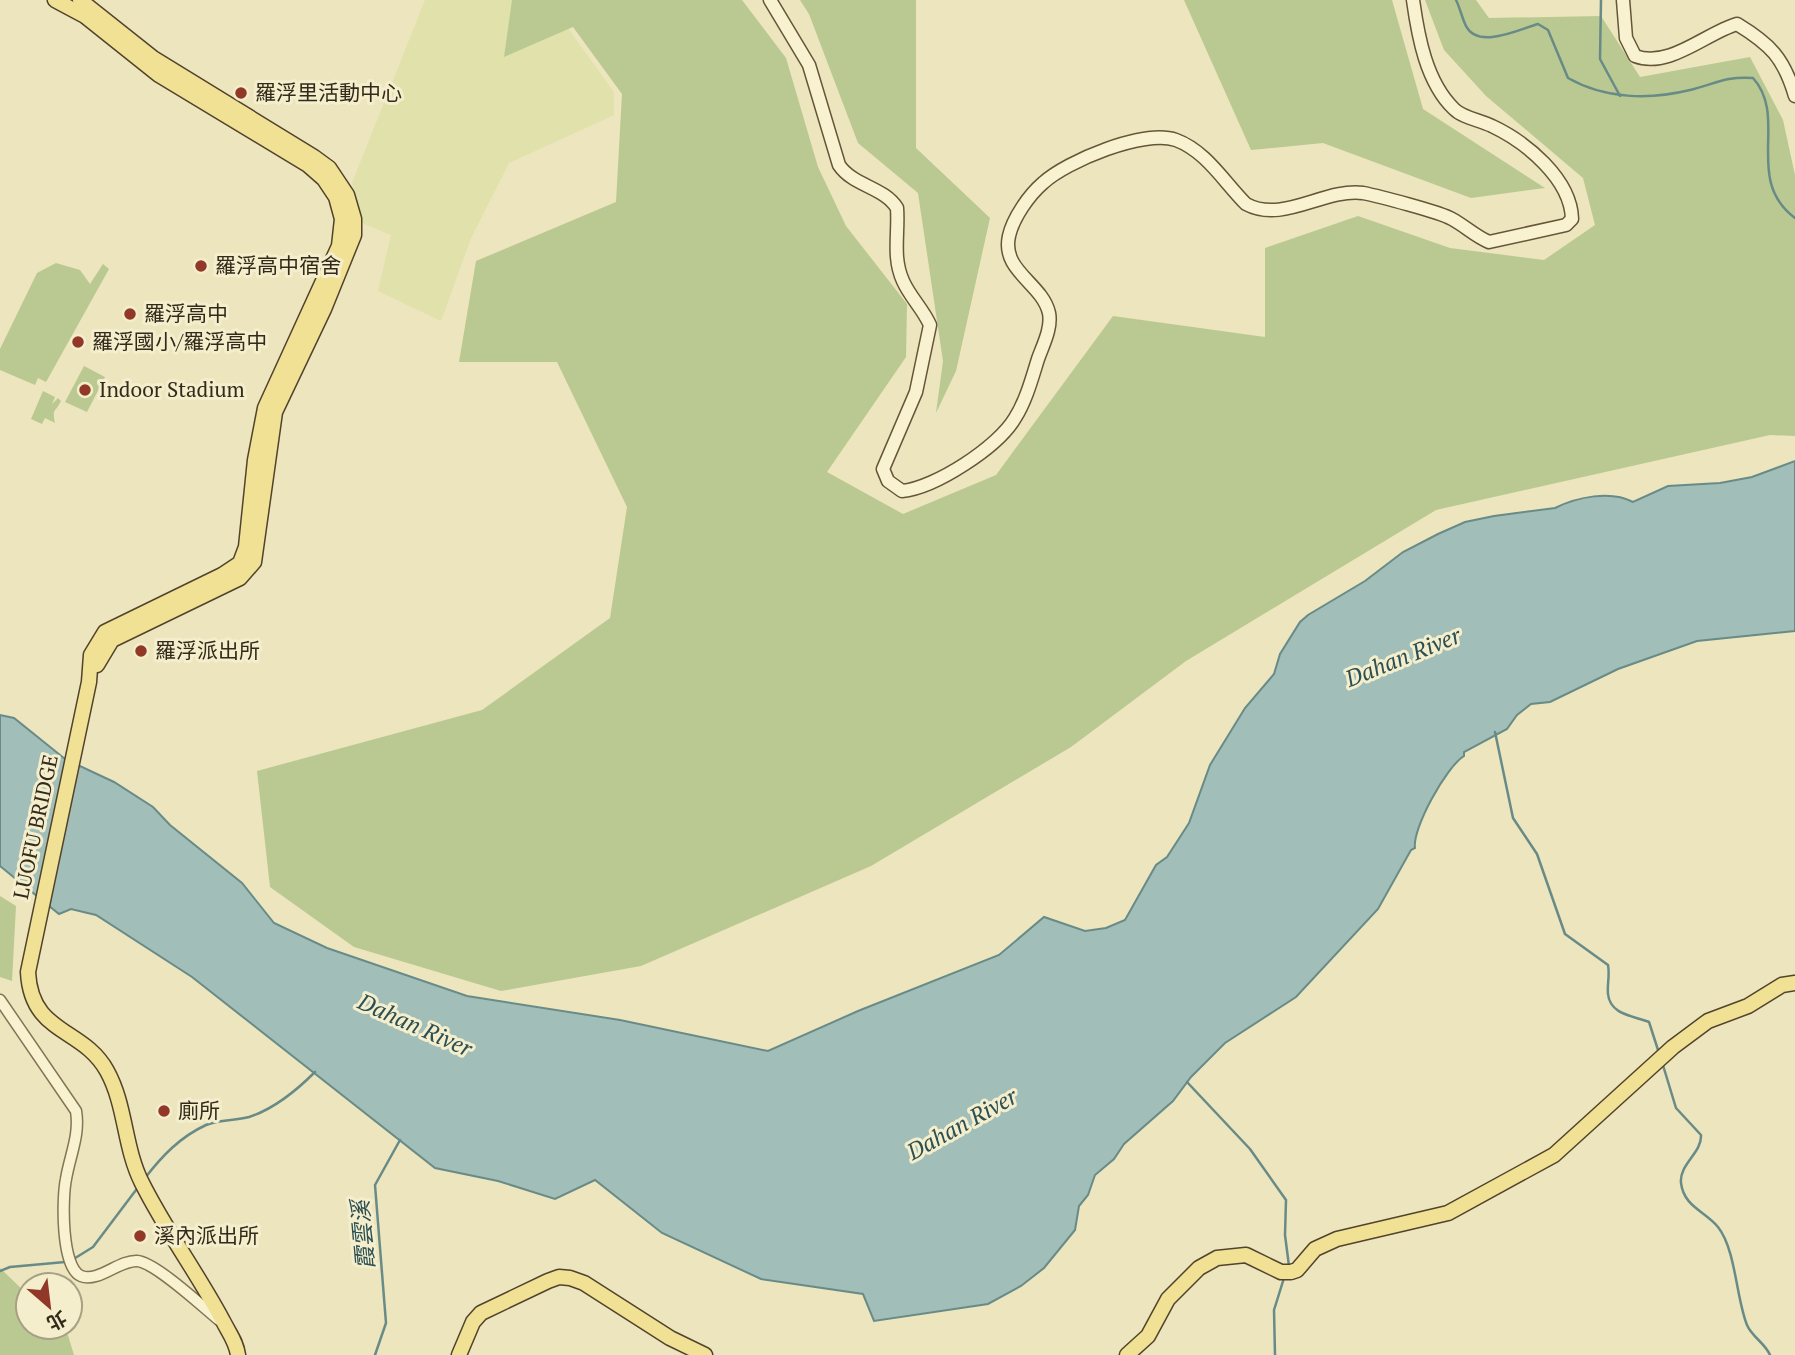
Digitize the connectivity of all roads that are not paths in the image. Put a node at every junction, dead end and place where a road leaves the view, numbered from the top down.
1 (55, 0) edge
2 (80, 0) edge
3 (770, 0) edge
4 (1413, 0) edge
5 (1623, 0) edge
6 (1795, 96) edge
7 (237, 573) junction
8 (1795, 983) edge
9 (0, 1000) edge
10 (224, 1324) junction
11 (238, 1355) edge
12 (459, 1355) edge
13 (705, 1355) edge
14 (1127, 1355) edge

1 - 7 main road
2 - 7 main road
3 - 4 main road
5 - 6 main road
7 - 10 main road, LUOFU BRIDGE
8 - 14 main road
9 - 10 street
10 - 11 main road, LUOFU BRIDGE
12 - 13 main road

